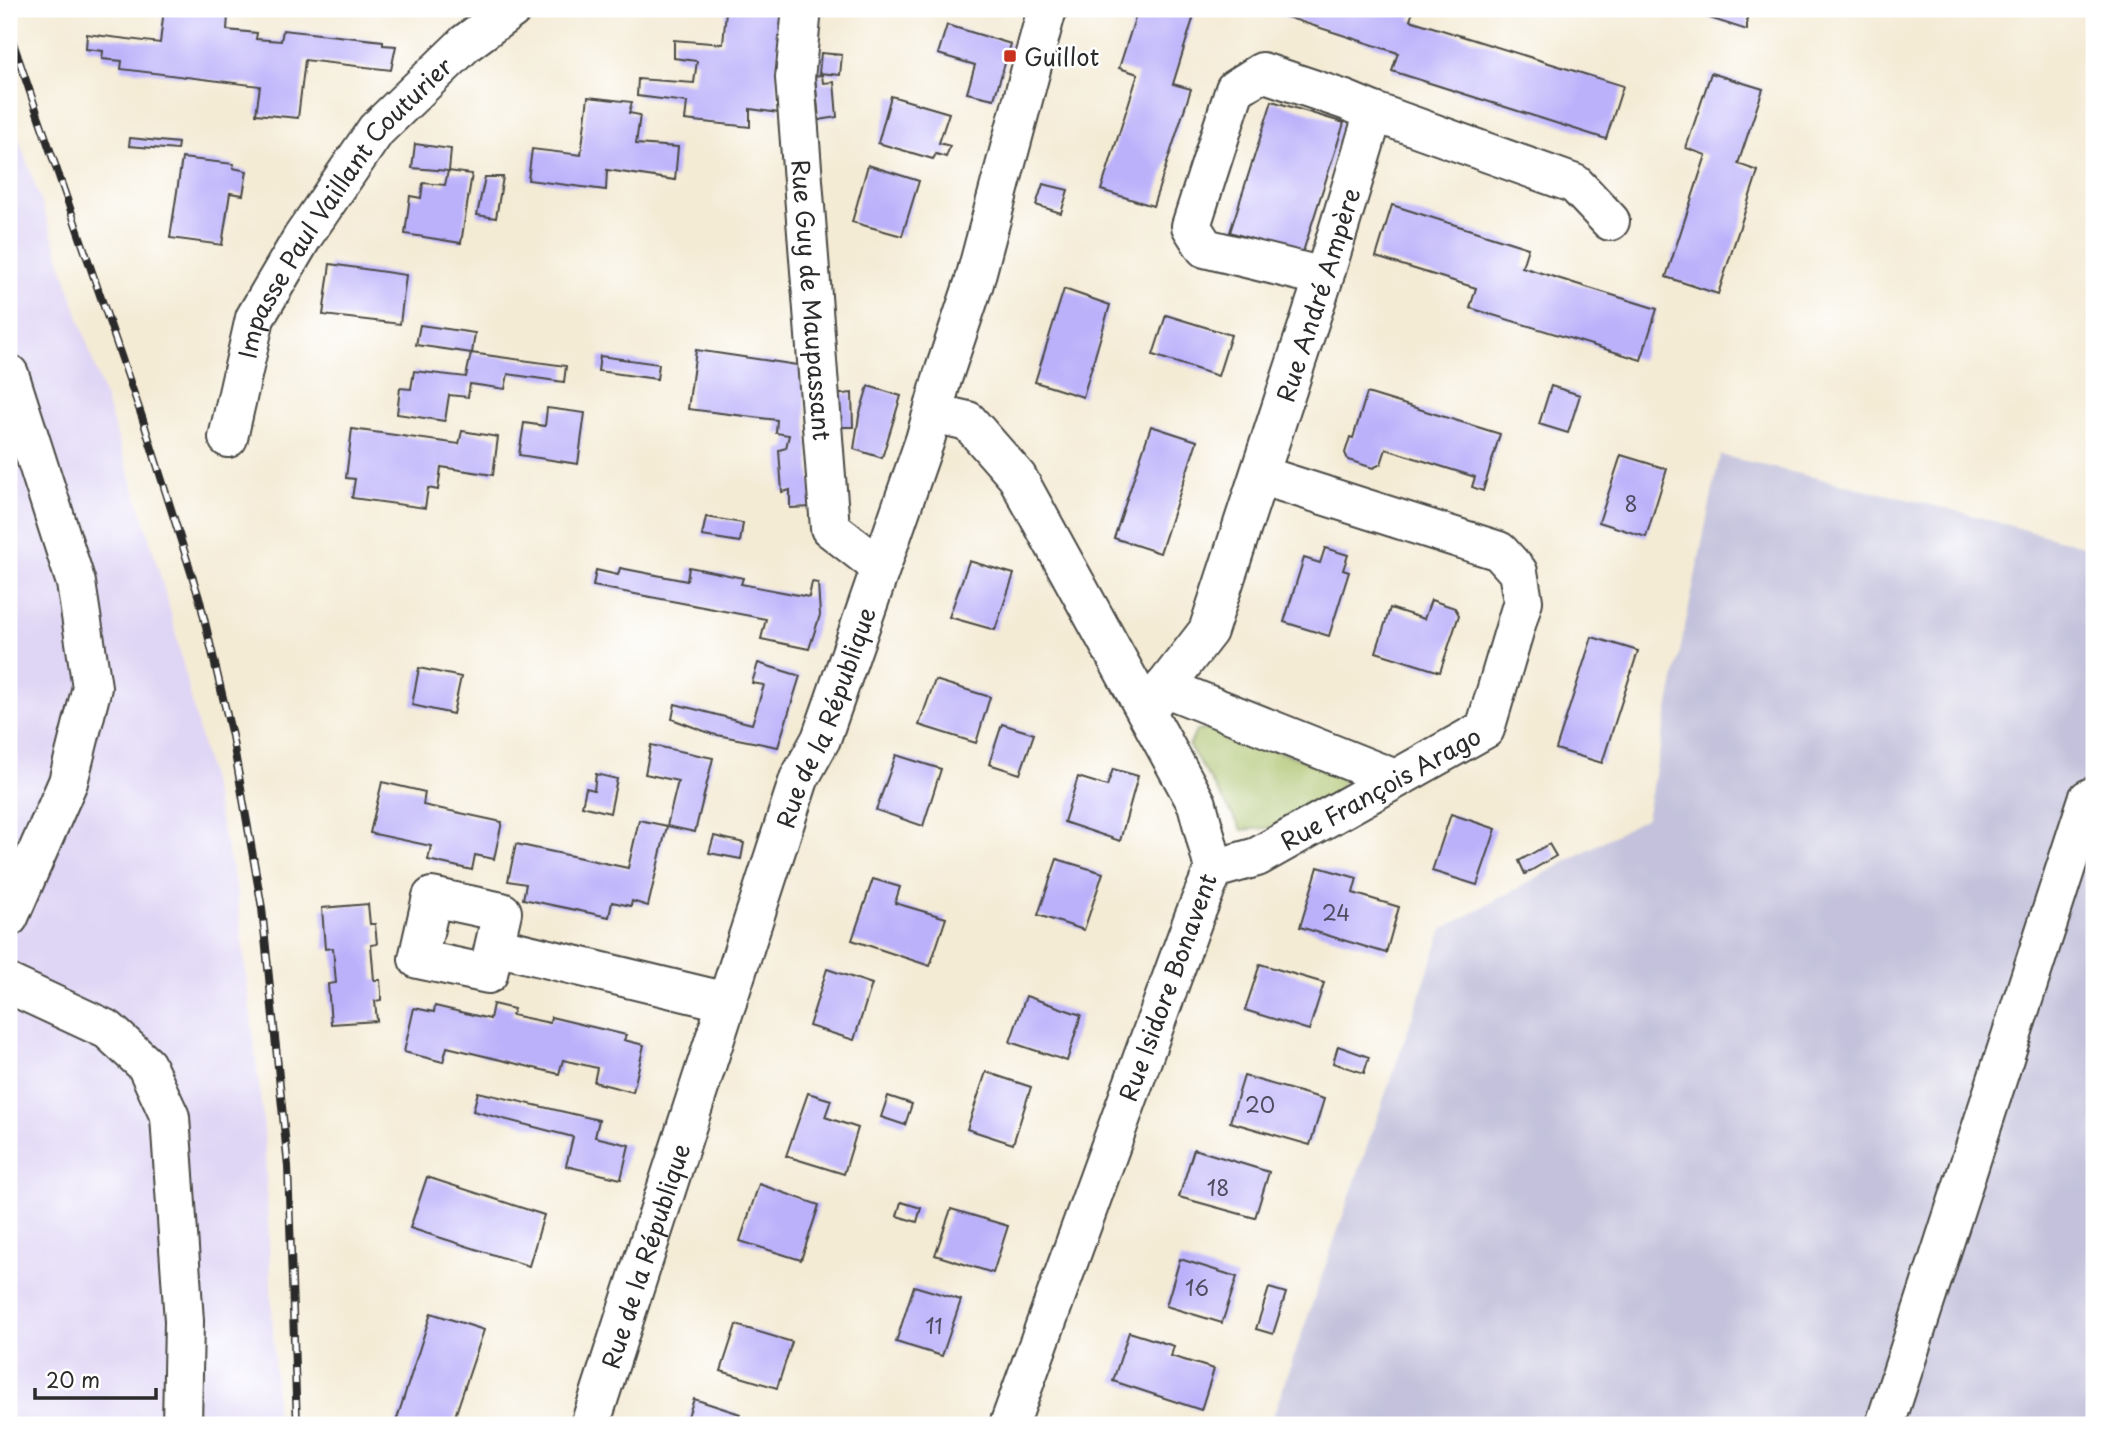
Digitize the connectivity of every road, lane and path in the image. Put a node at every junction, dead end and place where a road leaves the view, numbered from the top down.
1 (512, 9) edge
2 (802, 9) edge
3 (1047, 9) edge
4 (1374, 112) junction
5 (1610, 221) dead end
6 (1324, 277) junction
7 (9, 374) edge
8 (933, 412) junction
9 (229, 438) dead end
10 (1260, 475) junction
11 (880, 567) junction
12 (1155, 699) junction
13 (1395, 779) junction
14 (2094, 796) edge
15 (1214, 869) junction
16 (9, 917) edge
17 (495, 946) dead end
18 (9, 984) edge
19 (727, 1002) junction
20 (182, 1425) edge
21 (590, 1425) edge
22 (1009, 1425) edge
23 (1885, 1425) edge

1 - 9 street, Impasse Paul Vaillant Couturier
2 - 11 street, Rue Guy de Maupassant
3 - 8 street, Rue de la République
4 - 5 street
4 - 6 street, Rue André Ampère
4 - 6 street
6 - 10 street, Rue André Ampère
7 - 16 street
8 - 11 street, Rue de la République
8 - 12 street, Rue Isidore Bonavent
10 - 12 street, Rue André Ampère
10 - 13 street, Rue François Arago
11 - 19 street, Rue de la République
12 - 13 street
12 - 15 street, Rue Isidore Bonavent
13 - 15 street, Rue François Arago
14 - 23 street
15 - 22 street, Rue Isidore Bonavent
17 - 19 street
18 - 20 street
19 - 21 street, Rue de la République

